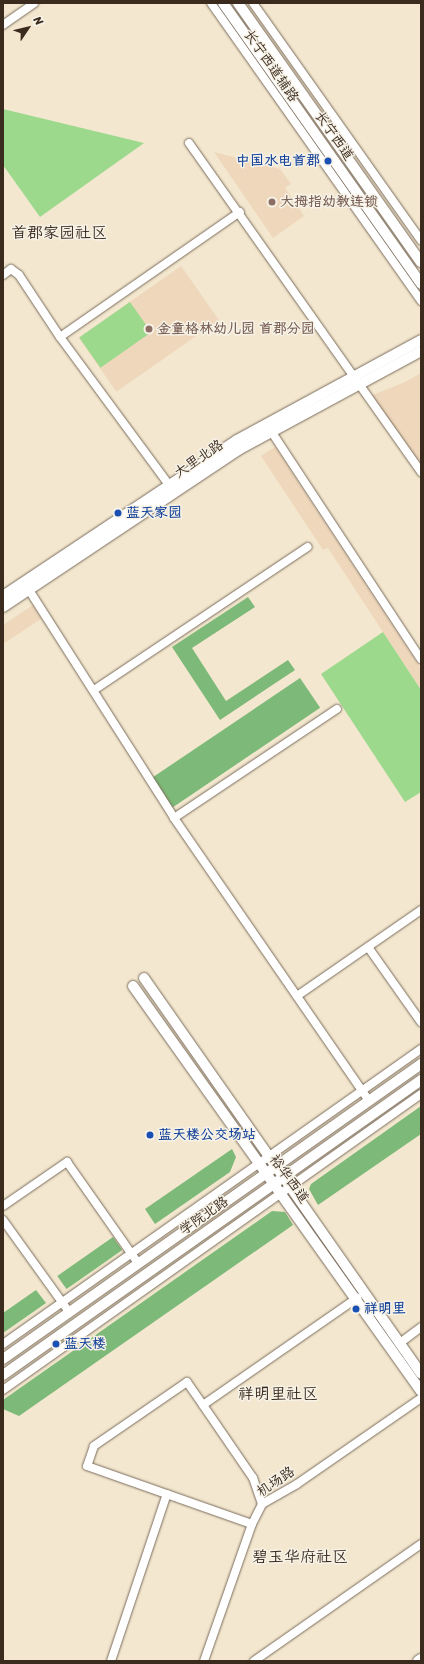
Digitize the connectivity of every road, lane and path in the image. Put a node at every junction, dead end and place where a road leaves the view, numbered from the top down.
1 (34, 3) edge
2 (211, 3) edge
3 (223, 3) edge
4 (238, 3) edge
5 (253, 3) edge
6 (3, 25) edge
7 (189, 143) dead end
8 (240, 212) junction
9 (421, 240) edge
10 (421, 262) edge
11 (3, 275) edge
12 (421, 284) edge
13 (421, 301) edge
14 (60, 337) junction
15 (421, 340) edge
16 (421, 351) edge
17 (357, 380) junction
18 (271, 431) junction
19 (421, 472) edge
20 (172, 489) junction
21 (308, 547) dead end
22 (29, 590) junction
23 (3, 596) edge
24 (3, 607) edge
25 (421, 659) edge
26 (94, 690) junction
27 (337, 709) dead end
28 (174, 818) junction
29 (421, 910) edge
30 (368, 947) junction
31 (144, 978) dead end
32 (133, 986) dead end
33 (297, 996) junction
34 (421, 1022) edge
35 (421, 1049) edge
36 (421, 1064) edge
37 (421, 1080) edge
38 (362, 1091) junction
39 (421, 1094) edge
40 (369, 1101) junction
41 (270, 1156) junction
42 (260, 1163) junction
43 (277, 1166) junction
44 (267, 1173) junction
45 (284, 1176) junction
46 (274, 1183) junction
47 (291, 1185) junction
48 (281, 1193) junction
49 (3, 1206) edge
50 (3, 1220) edge
51 (130, 1254) junction
52 (138, 1263) junction
53 (356, 1298) junction
54 (61, 1303) junction
55 (69, 1312) junction
56 (77, 1323) junction
57 (421, 1328) edge
58 (85, 1332) junction
59 (3, 1344) edge
60 (396, 1346) junction
61 (3, 1359) edge
62 (421, 1374) edge
63 (3, 1375) edge
64 (3, 1390) edge
65 (421, 1391) edge
66 (421, 1398) edge
67 (203, 1405) junction
68 (167, 1494) junction
69 (262, 1504) junction
70 (252, 1524) junction
71 (421, 1544) edge
72 (421, 1659) edge
73 (111, 1661) edge
74 (204, 1661) edge
75 (254, 1661) edge
76 (418, 1661) edge

1 - 6 street
2 - 13 street, 长宁西道辅路
3 - 12 main road, 长宁西道
4 - 10 main road, 长宁西道
5 - 9 street, 长宁西道辅路
7 - 8 street
8 - 14 street
8 - 17 street
11 - 14 street
14 - 20 street
15 - 17 main road, 大里北路
16 - 17 main road, 大里北路
17 - 18 main road, 大里北路
17 - 19 street
17 - 20 main road, 大里北路
18 - 20 main road, 大里北路
18 - 25 street
20 - 22 main road, 大里北路
20 - 23 main road, 大里北路
21 - 26 street
22 - 24 main road, 大里北路
22 - 26 street
26 - 28 street
27 - 28 street
28 - 33 street
29 - 30 street
30 - 33 street
30 - 34 street
31 - 41 main road, 裕华西道
32 - 42 main road, 裕华西道
33 - 38 street
35 - 38 street
36 - 40 main road, 学院北路
37 - 45 main road, 学院北路
38 - 40 street
38 - 41 street
39 - 47 street
40 - 43 main road, 学院北路
41 - 42 street
41 - 43 main road, 裕华西道
42 - 44 main road, 裕华西道
42 - 51 street
43 - 44 main road, 学院北路
43 - 45 main road, 裕华西道
44 - 46 main road, 裕华西道
44 - 52 main road, 学院北路
45 - 46 main road, 学院北路
45 - 47 main road, 裕华西道
46 - 48 main road, 裕华西道
46 - 56 main road, 学院北路
47 - 48 street
47 - 60 main road, 裕华西道
48 - 53 main road, 裕华西道
48 - 58 street
49 - 51 street
50 - 54 street
51 - 52 street
51 - 54 street
52 - 55 main road, 学院北路
53 - 60 main road, 裕华西道
53 - 67 street
54 - 55 street
54 - 59 street
55 - 56 main road
55 - 61 main road, 学院北路
56 - 58 street
56 - 63 main road, 学院北路
57 - 60 street
58 - 64 street
60 - 62 main road, 裕华西道
60 - 65 main road, 裕华西道
66 - 69 street, 机场路
67 - 68 street
67 - 69 street
68 - 70 street
68 - 73 street
69 - 70 street, 机场路
70 - 74 street, 机场路
71 - 75 street
72 - 76 main road

